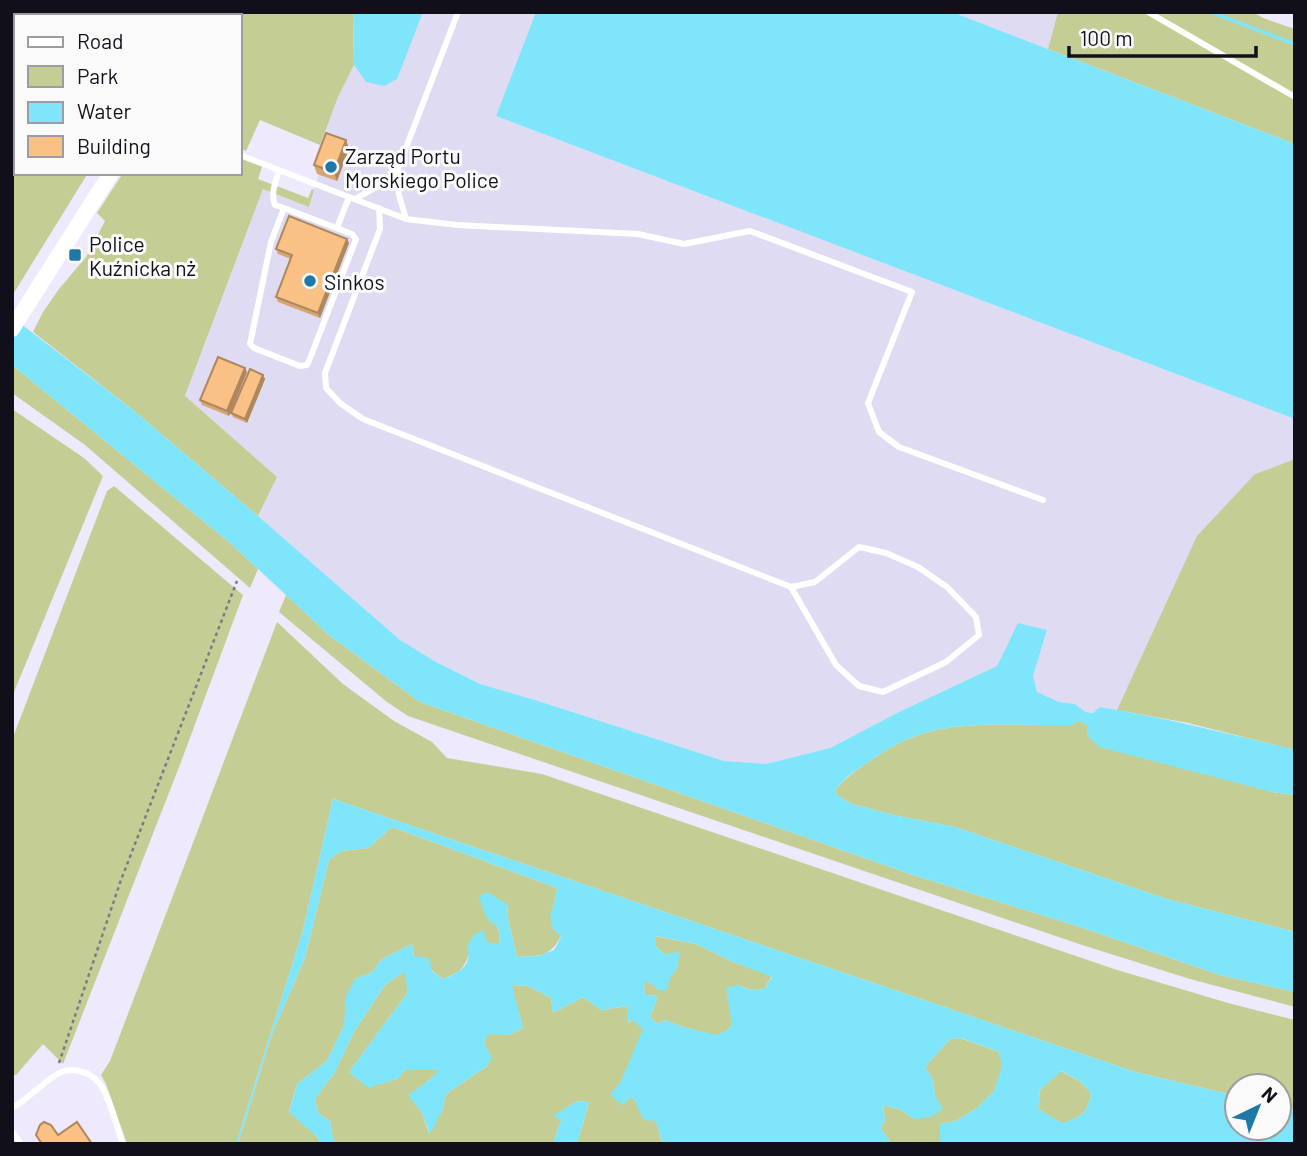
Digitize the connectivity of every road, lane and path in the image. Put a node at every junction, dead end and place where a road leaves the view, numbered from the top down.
1 (458, 12) edge
2 (1148, 12) edge
3 (1295, 97) edge
4 (242, 156) edge
5 (279, 170) junction
6 (397, 171) junction
7 (110, 175) edge
8 (352, 198) junction
9 (284, 208) junction
10 (379, 208) junction
11 (406, 219) junction
12 (337, 228) junction
13 (12, 329) edge
14 (1044, 500) dead end
15 (237, 582) dead end
16 (791, 587) junction
17 (54, 1076) junction
18 (12, 1108) edge
19 (12, 1131) edge
20 (21, 1144) edge
21 (123, 1144) edge

1 - 6 lane
2 - 3 lane
4 - 5 lane
5 - 8 lane
5 - 9 lane
6 - 8 lane
6 - 11 lane
7 - 13 main road
8 - 10 lane
8 - 12 lane
9 - 12 lane
9 - 12 lane
10 - 11 lane
10 - 16 lane
11 - 14 lane
15 - 17 path
16 - 16 lane
17 - 18 lane
17 - 21 lane
19 - 20 lane

